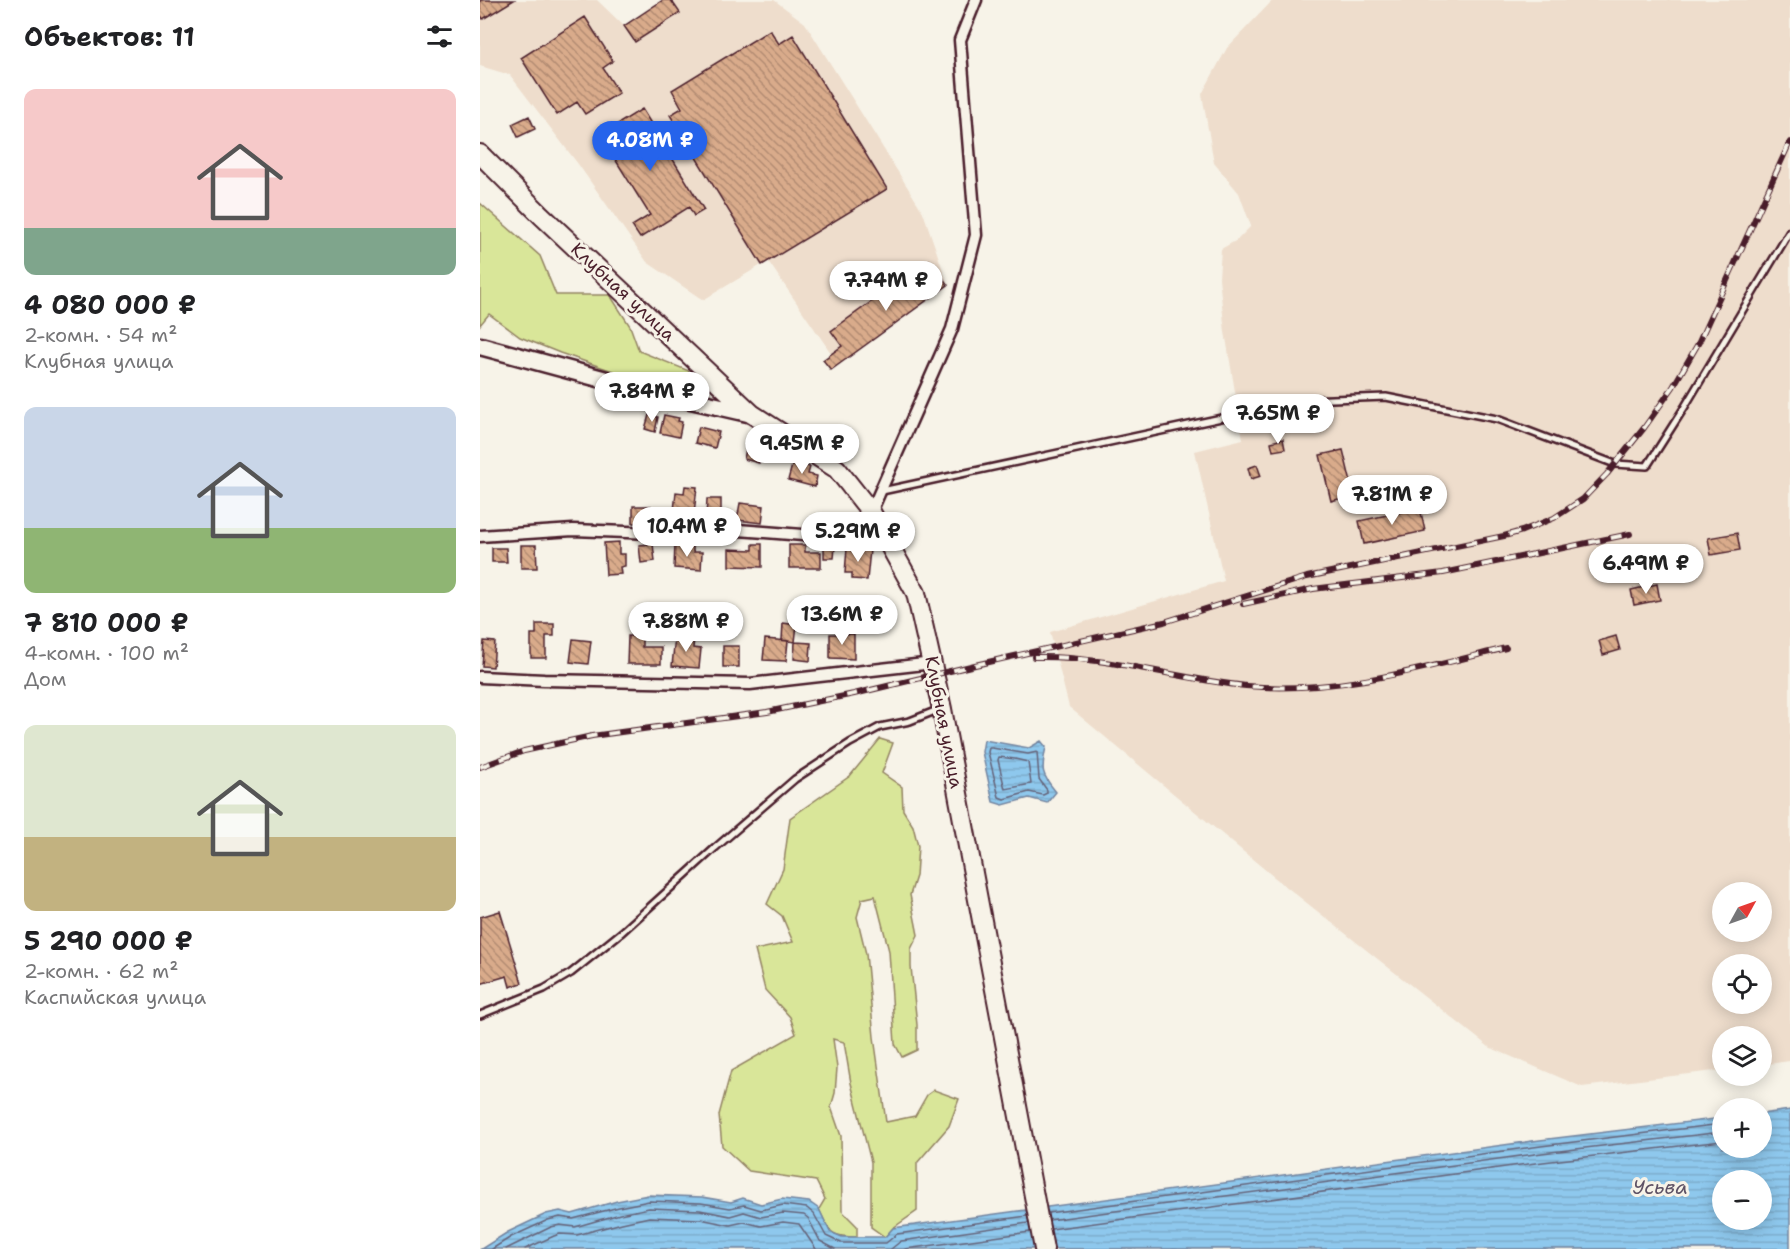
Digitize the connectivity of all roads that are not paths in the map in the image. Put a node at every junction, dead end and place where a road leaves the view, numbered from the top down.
1 (976, 0) edge
2 (480, 154) edge
3 (1790, 231) edge
4 (480, 346) edge
5 (752, 414) junction
6 (880, 491) junction
7 (871, 512) junction
8 (480, 536) edge
9 (933, 663) junction
10 (480, 677) edge
11 (942, 709) junction
12 (480, 1015) edge
13 (1044, 1249) edge

1 - 6 street
2 - 5 main road, Клубная улица
3 - 6 lane
4 - 5 street
5 - 7 main road, Клубная улица
6 - 7 street
7 - 8 street
7 - 9 main road, Клубная улица
9 - 10 street
9 - 11 main road, Клубная улица
11 - 12 lane
11 - 13 main road, Клубная улица

